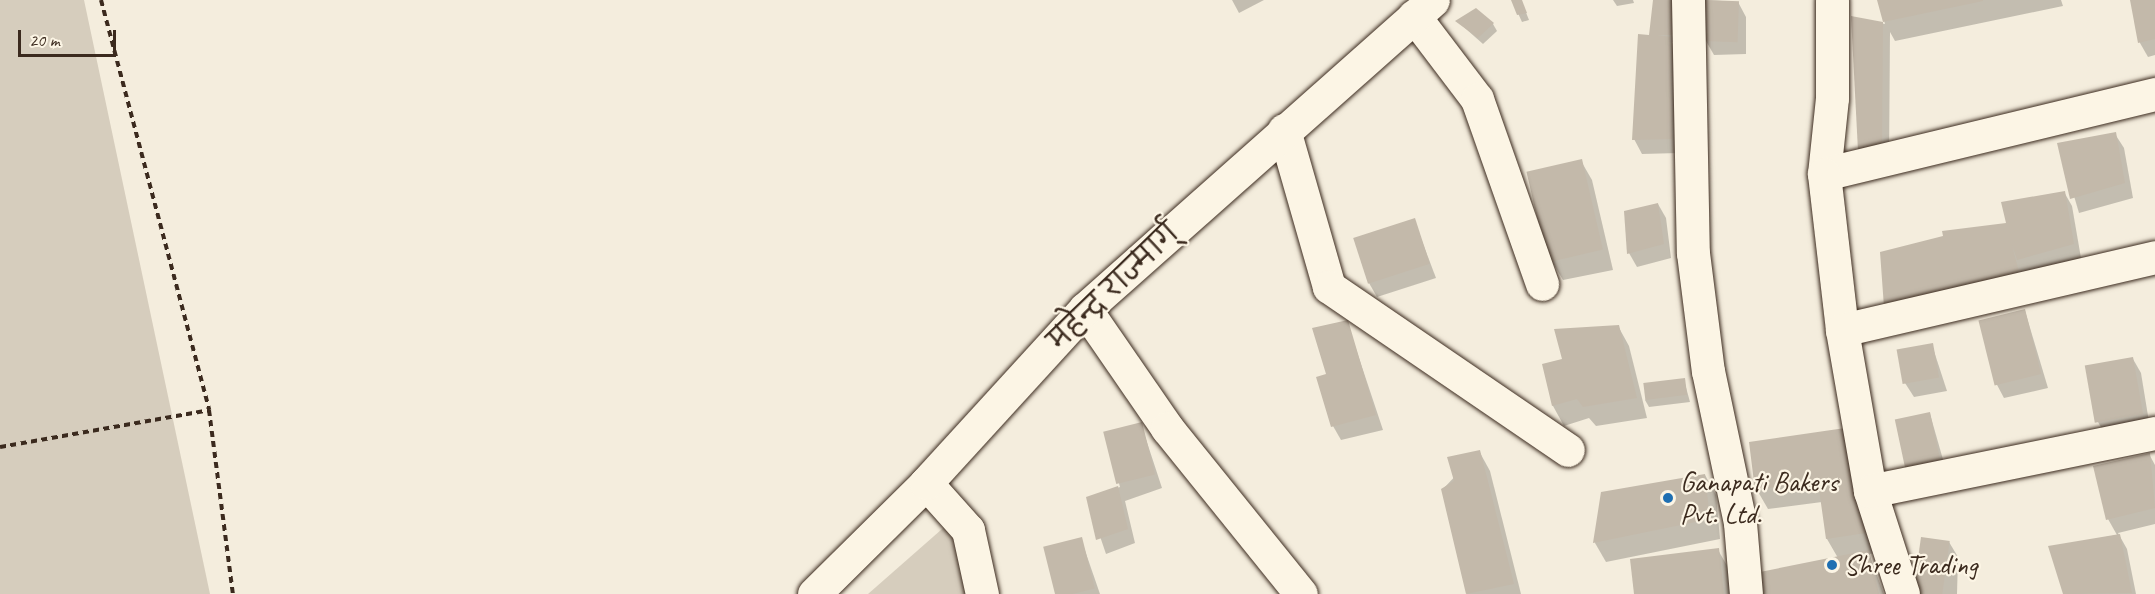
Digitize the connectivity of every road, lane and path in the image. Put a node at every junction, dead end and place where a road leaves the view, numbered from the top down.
1 (101, 0) edge
2 (1688, 0) edge
3 (1832, 0) edge
4 (1424, 8) edge
5 (2155, 94) edge
6 (1284, 130) junction
7 (1824, 174) junction
8 (2155, 257) edge
9 (1542, 284) dead end
10 (1084, 309) junction
11 (1842, 330) junction
12 (209, 410) junction
13 (2155, 433) edge
14 (0, 447) edge
15 (1568, 450) dead end
16 (926, 483) junction
17 (1870, 491) junction
18 (233, 594) edge
19 (814, 594) edge
20 (982, 594) edge
21 (1301, 594) edge
22 (1746, 594) edge
23 (1903, 594) edge

1 - 12 path
2 - 22 main road
3 - 7 main road
4 - 6 main road, महेन्द्र राज्मार्ग्
4 - 9 main road
5 - 7 main road
6 - 10 main road, महेन्द्र राज्मार्ग्
6 - 15 main road
7 - 11 main road
8 - 11 main road
10 - 16 main road, महेन्द्र राज्मार्ग्
10 - 21 main road
11 - 17 main road
12 - 14 path
12 - 18 path
13 - 17 main road
16 - 19 main road, महेन्द्र राज्मार्ग्
16 - 20 main road
17 - 23 main road

